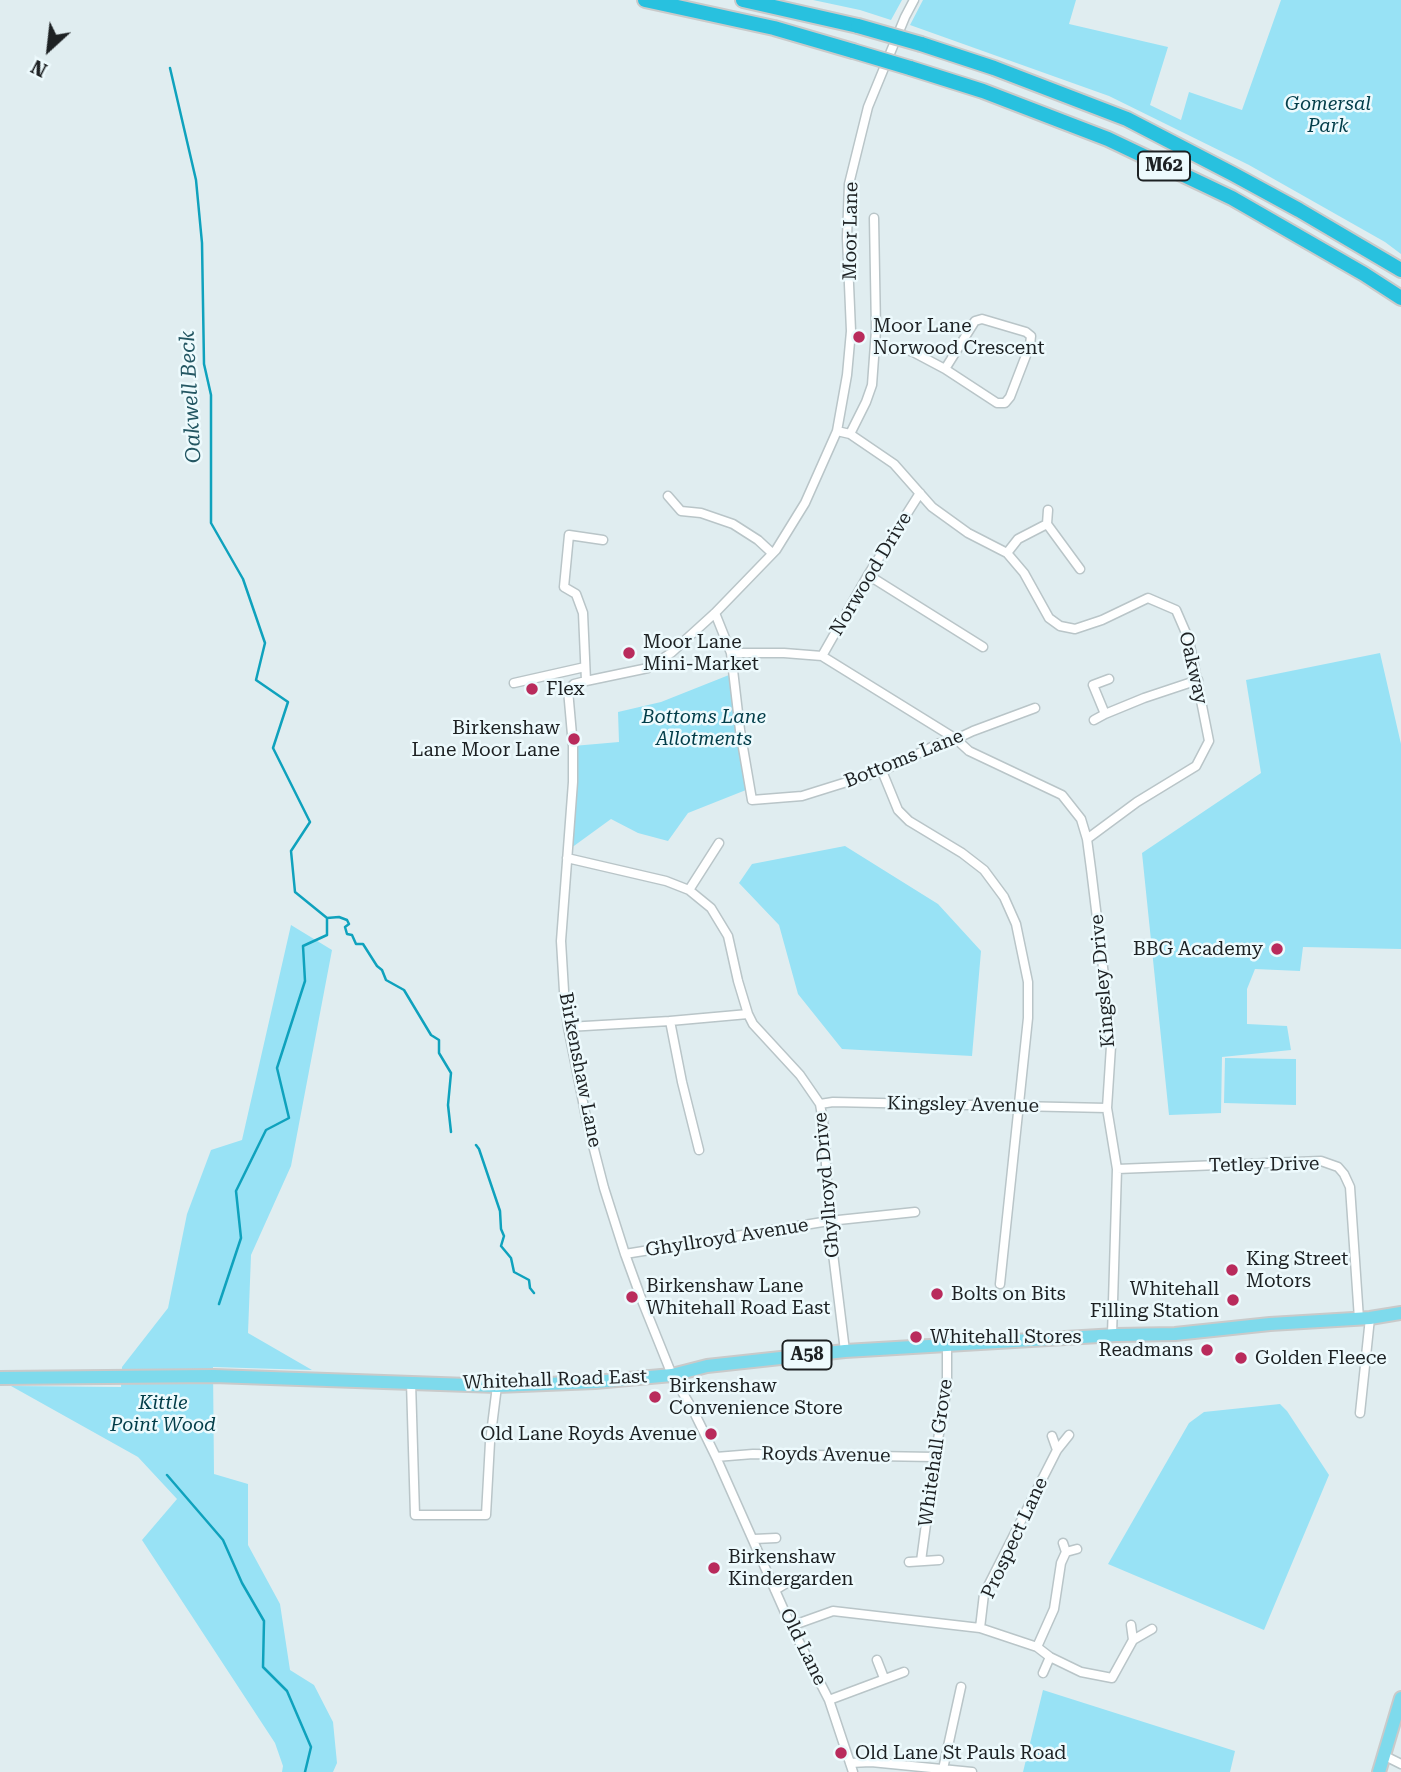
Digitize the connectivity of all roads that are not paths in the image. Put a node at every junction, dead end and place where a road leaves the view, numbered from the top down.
1 (645, 0) edge
2 (743, 0) edge
3 (914, 0) edge
4 (874, 218) dead end
5 (1401, 270) edge
6 (1401, 298) edge
7 (875, 350) junction
8 (945, 369) junction
9 (837, 431) junction
10 (850, 434) junction
11 (920, 493) junction
12 (668, 496) dead end
13 (1048, 510) dead end
14 (1047, 524) junction
15 (603, 540) dead end
16 (772, 553) junction
17 (1007, 553) junction
18 (1080, 569) dead end
19 (868, 575) junction
20 (715, 613) junction
21 (983, 647) dead end
22 (731, 653) junction
23 (822, 656) junction
24 (585, 667) junction
25 (1109, 679) dead end
26 (1198, 680) junction
27 (586, 681) junction
28 (514, 683) dead end
29 (1035, 708) dead end
30 (1105, 715) junction
31 (1094, 720) dead end
32 (956, 740) junction
33 (882, 771) junction
34 (1087, 839) junction
35 (719, 843) dead end
36 (566, 858) junction
37 (689, 890) junction
38 (748, 1014) junction
39 (670, 1021) junction
40 (568, 1027) junction
41 (820, 1104) junction
42 (1019, 1106) junction
43 (1107, 1108) junction
44 (699, 1150) dead end
45 (1117, 1169) junction
46 (915, 1212) dead end
47 (829, 1221) junction
48 (625, 1254) junction
49 (1000, 1284) dead end
50 (1401, 1313) edge
51 (1364, 1318) junction
52 (1112, 1335) junction
53 (947, 1345) junction
54 (845, 1351) junction
55 (672, 1375) junction
56 (0, 1378) edge
57 (411, 1382) junction
58 (497, 1386) junction
59 (1360, 1413) dead end
60 (1052, 1436) dead end
61 (1069, 1436) dead end
62 (1057, 1450) junction
63 (716, 1457) junction
64 (935, 1457) junction
65 (776, 1538) dead end
66 (754, 1539) junction
67 (1063, 1543) dead end
68 (1077, 1549) dead end
69 (1066, 1552) junction
70 (939, 1560) dead end
71 (921, 1561) junction
72 (909, 1562) dead end
73 (814, 1580) dead end
74 (775, 1590) junction
75 (1131, 1625) dead end
76 (791, 1626) junction
77 (980, 1628) junction
78 (1153, 1629) dead end
79 (1133, 1640) junction
80 (1037, 1647) junction
81 (1050, 1657) junction
82 (877, 1660) dead end
83 (904, 1672) dead end
84 (1043, 1673) dead end
85 (884, 1678) junction
86 (961, 1687) dead end
87 (1401, 1698) edge
88 (829, 1699) junction
89 (1385, 1756) junction
90 (1401, 1764) edge
91 (852, 1768) edge
92 (943, 1769) junction
93 (972, 1772) edge
94 (1379, 1772) edge

1 - 6 highway, M62, bridge
2 - 5 highway, M62, bridge
3 - 9 street, Moor Lane
4 - 7 street, Moor Lane
7 - 8 street
7 - 10 street, Moor Lane
8 - 8 street
9 - 10 street
9 - 16 street, Moor Lane
10 - 11 street
11 - 17 street
11 - 19 street, Norwood Drive
12 - 16 street
13 - 14 street
14 - 17 street
14 - 18 street
15 - 24 street
16 - 20 street, Moor Lane
17 - 26 street, Oakway
19 - 21 street
19 - 23 street, Norwood Drive
20 - 22 street, Bottoms Lane
20 - 27 street, Moor Lane
22 - 23 street
22 - 33 street, Bottoms Lane
23 - 32 street, Kingsley Drive
24 - 27 street
24 - 28 street
25 - 30 street
26 - 30 street
26 - 34 street, Oakway
27 - 36 street, Birkenshaw Lane
29 - 32 street, Bottoms Lane
30 - 31 street
32 - 33 street, Bottoms Lane
32 - 34 street, Kingsley Drive
33 - 42 street
34 - 43 street, Kingsley Drive
35 - 37 street
36 - 37 street
36 - 40 street, Birkenshaw Lane
37 - 38 street
38 - 39 street
38 - 41 street, Ghyllroyd Drive
39 - 40 street
39 - 44 street
40 - 48 street, Birkenshaw Lane
41 - 42 street, Kingsley Avenue
41 - 47 street, Ghyllroyd Drive
42 - 43 street, Kingsley Avenue
42 - 49 street
43 - 45 street, Kingsley Drive
45 - 51 street, Tetley Drive
45 - 52 street, Kingsley Drive
46 - 47 street, Ghyllroyd Avenue
47 - 48 street, Ghyllroyd Avenue
47 - 54 street, Ghyllroyd Drive
48 - 55 street, Birkenshaw Lane
50 - 51 main road, Whitehall Road East / A58
51 - 52 main road, Whitehall Road East / A58
51 - 59 street, Tetley Drive
52 - 53 main road, Whitehall Road East / A58
53 - 54 main road, Whitehall Road East / A58
53 - 64 street, Whitehall Grove
54 - 55 main road, Whitehall Road East / A58
55 - 58 main road, Whitehall Road East / A58
55 - 63 street, Old Lane
56 - 57 main road, Whitehall Road East / A58
57 - 58 main road, Whitehall Road East / A58
57 - 58 street
60 - 62 street
61 - 62 street, Prospect Lane
62 - 77 street, Prospect Lane
63 - 64 street, Royds Avenue
63 - 66 street, Old Lane
64 - 71 street, Whitehall Grove
65 - 66 street
66 - 74 street, Old Lane
67 - 69 street
68 - 69 street
69 - 80 street
70 - 71 street
71 - 72 street
73 - 74 street
74 - 76 street, Old Lane
75 - 79 street
76 - 77 street
76 - 88 street, Old Lane
77 - 80 street
78 - 79 street
79 - 81 street
80 - 81 street
81 - 84 street
82 - 85 street
83 - 85 street
85 - 88 street
86 - 92 street
87 - 89 main road
88 - 91 street, Old Lane
89 - 90 street
89 - 94 main road
91 - 92 street
92 - 93 street

